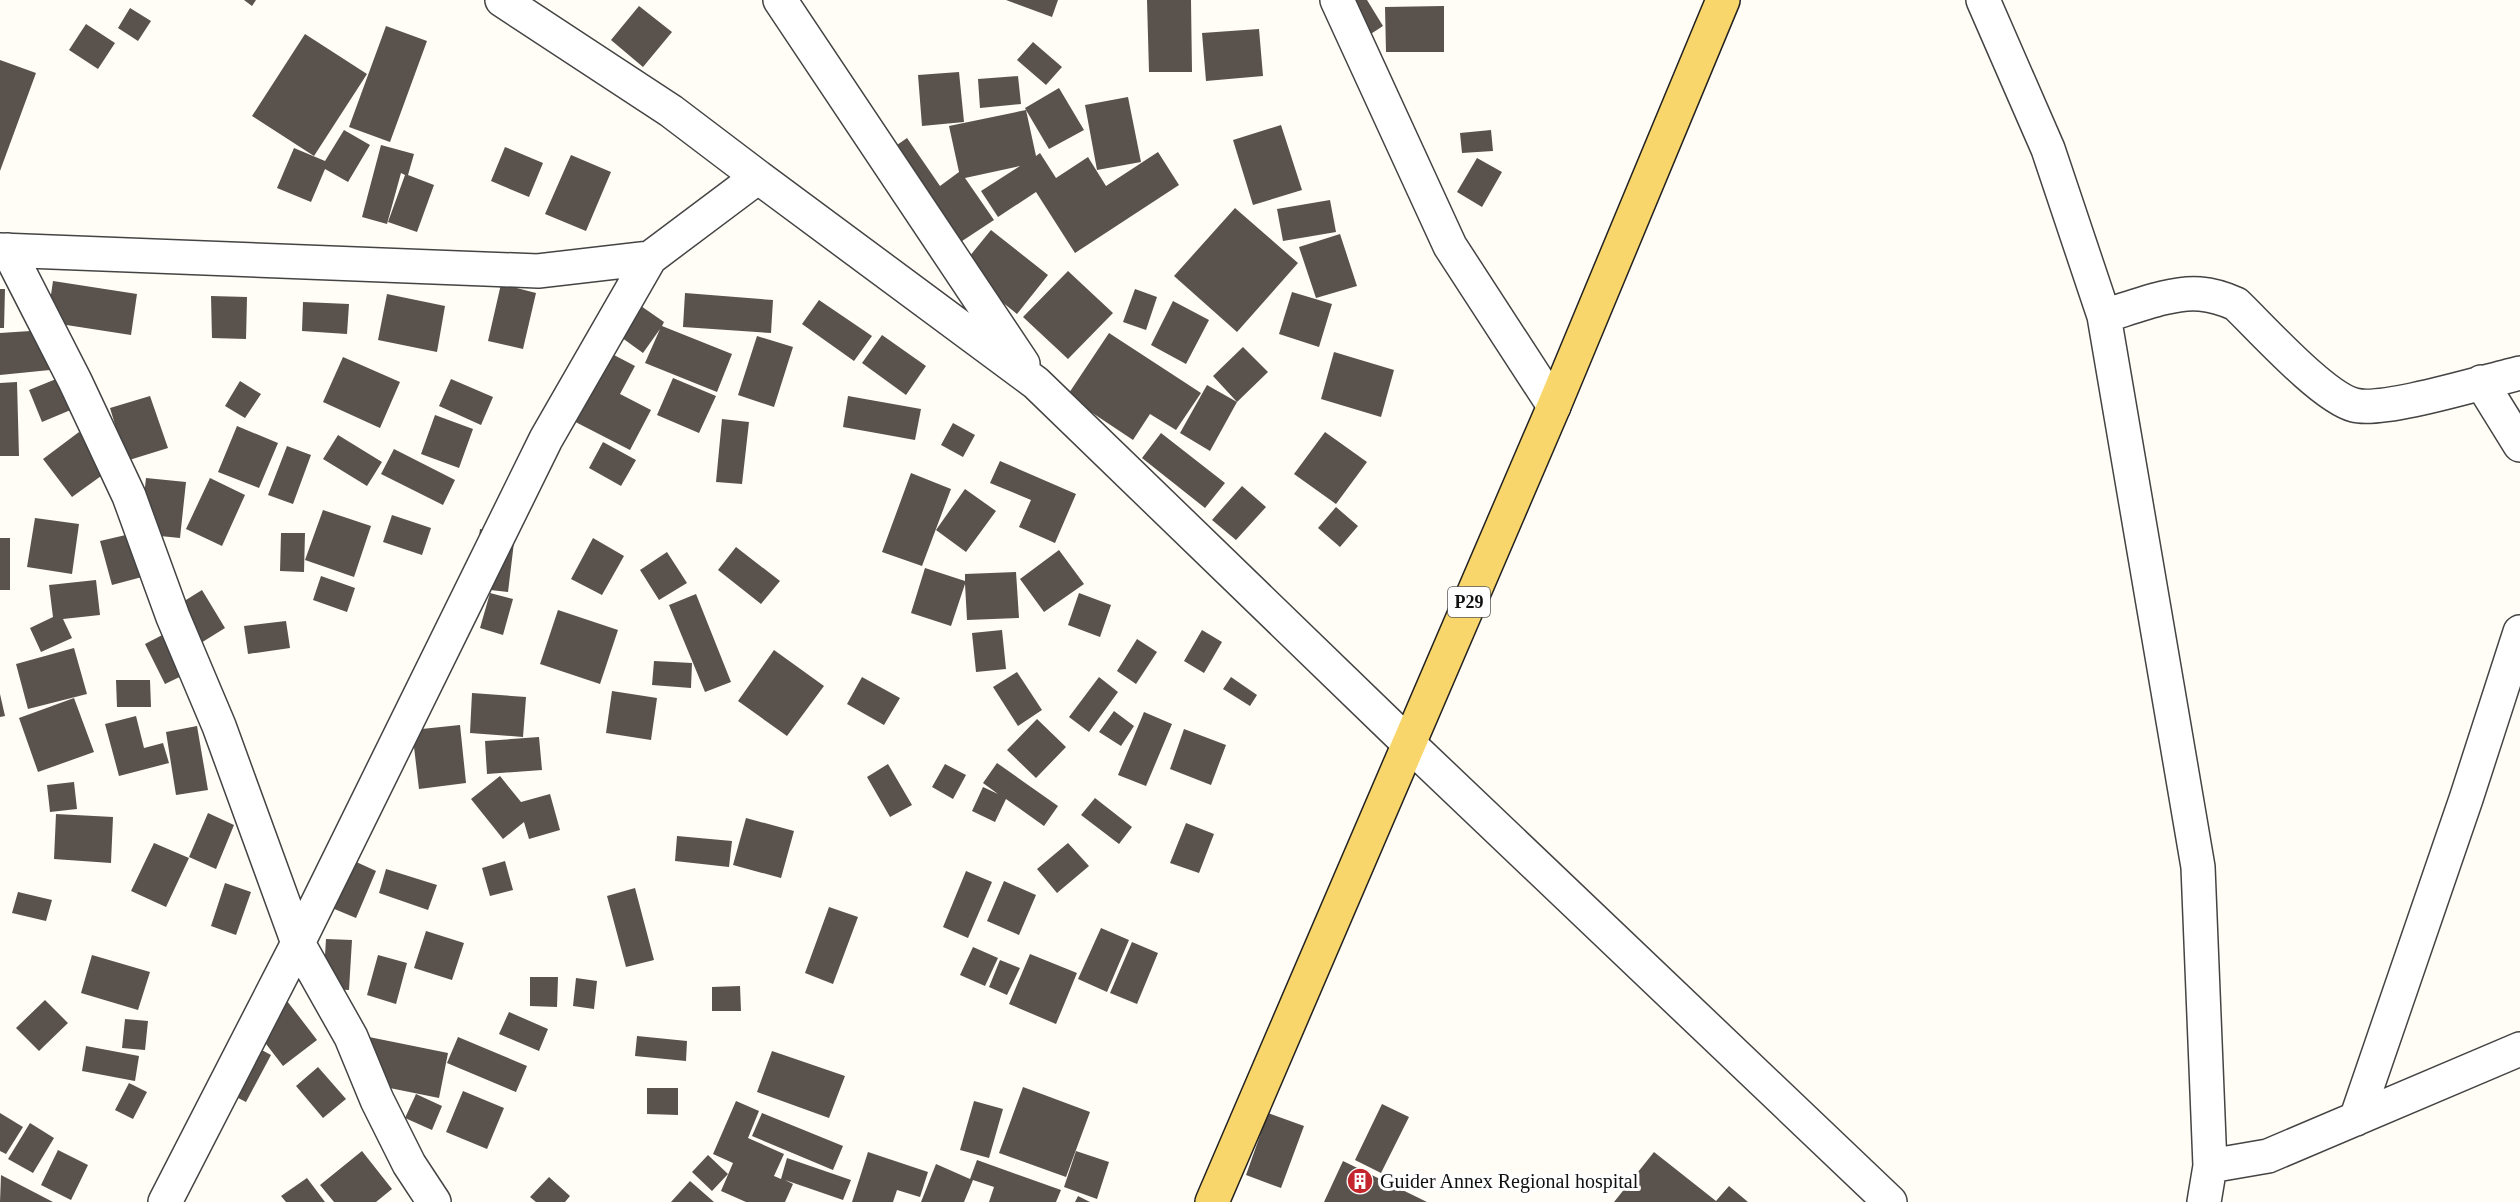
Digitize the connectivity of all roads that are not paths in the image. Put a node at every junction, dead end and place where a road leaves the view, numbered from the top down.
1 (502, 0) edge
2 (780, 0) edge
3 (1337, 0) edge
4 (1723, 0) edge
5 (1982, 2) edge
6 (758, 177) junction
7 (4, 250) edge
8 (650, 258) junction
9 (2104, 316) junction
10 (2520, 373) edge
11 (2481, 382) junction
12 (1036, 383) junction
13 (1554, 406) junction
14 (2520, 445) edge
15 (2520, 632) edge
16 (1408, 743) junction
17 (298, 943) junction
18 (2520, 1049) edge
19 (2356, 1119) junction
20 (2210, 1166) junction
21 (165, 1202) edge
22 (434, 1202) edge
23 (1212, 1202) edge
24 (1890, 1202) edge
25 (2204, 1202) edge

1 - 6 street
2 - 12 street
3 - 13 street
4 - 13 main road, P29
5 - 9 street
6 - 8 street
6 - 12 street
7 - 8 street
7 - 17 street
8 - 17 street
9 - 11 street
9 - 20 street
10 - 11 street
11 - 14 street
12 - 16 street
13 - 16 main road, P29
15 - 19 street
16 - 23 main road, P29
16 - 24 street
17 - 21 street
17 - 22 street
18 - 19 street
19 - 20 street
20 - 25 street

